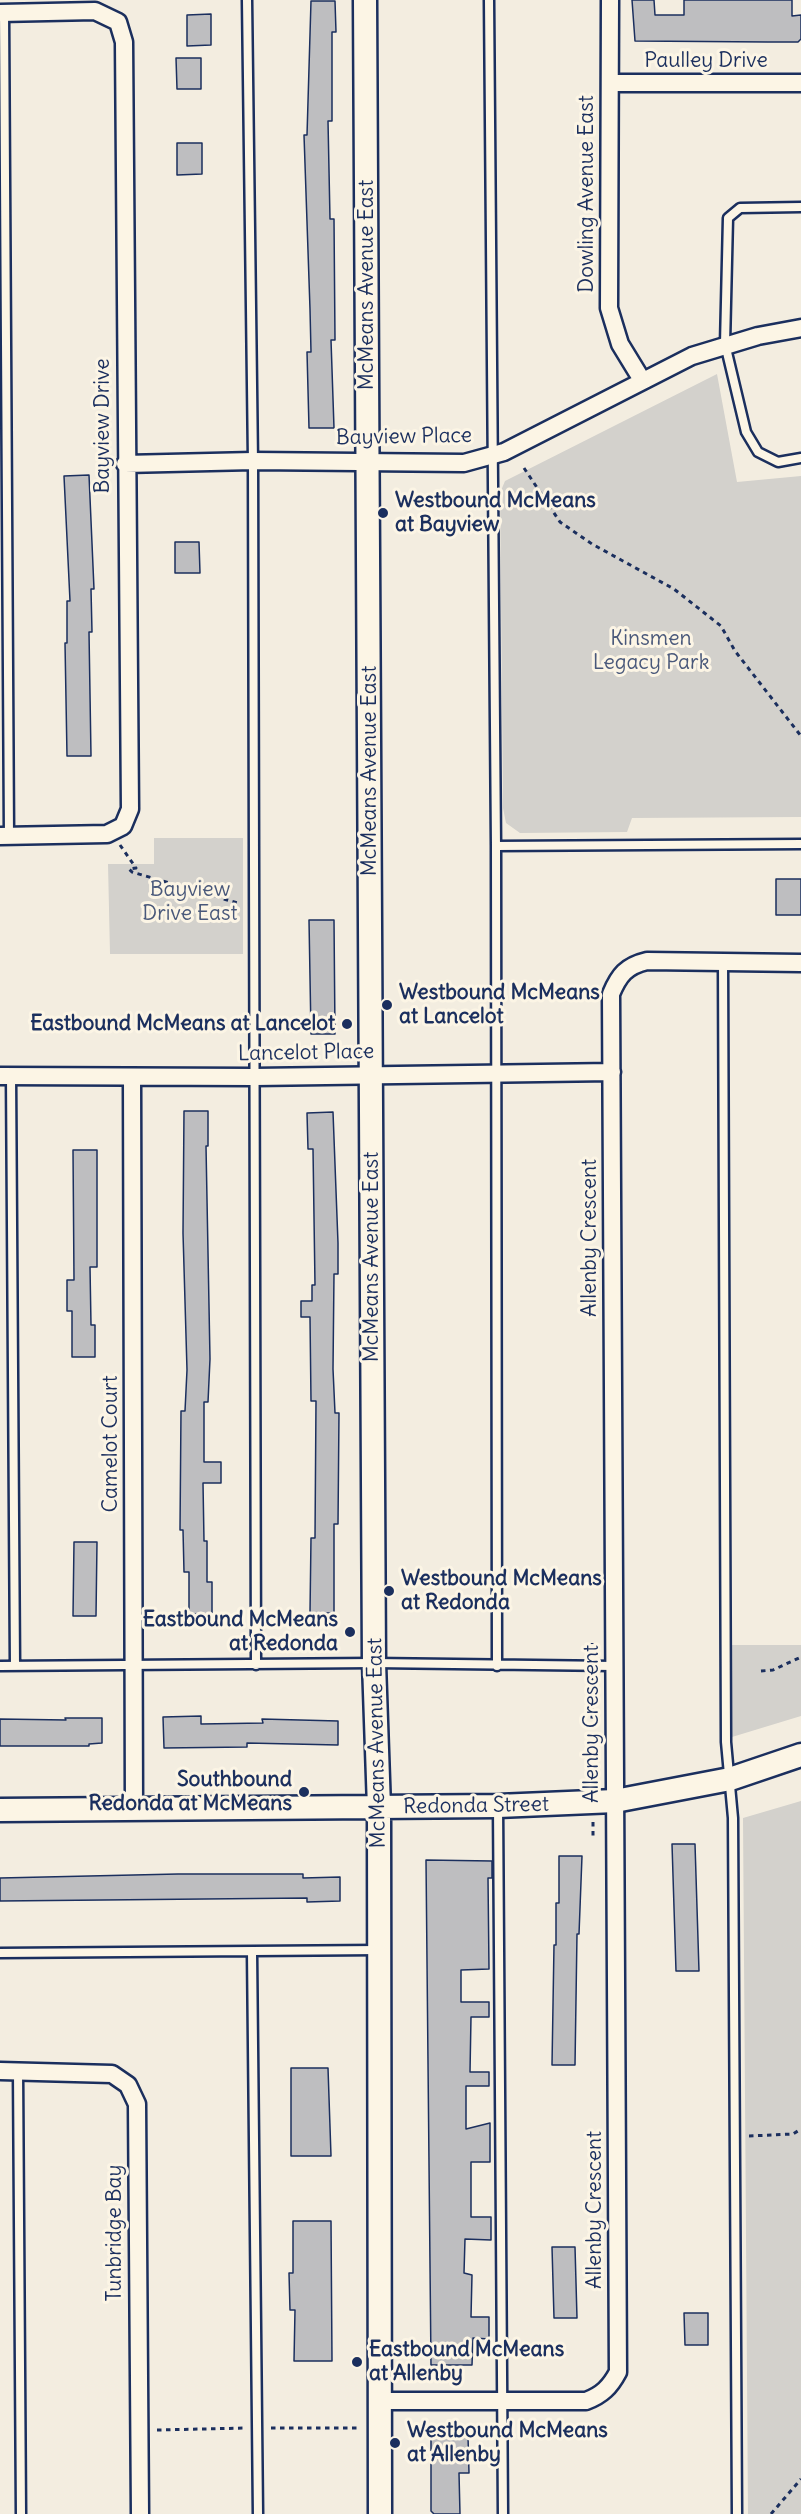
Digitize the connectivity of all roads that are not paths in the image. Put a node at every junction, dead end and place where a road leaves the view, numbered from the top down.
1 (247, 0) edge
2 (365, 0) edge
3 (489, 0) edge
4 (610, 0) edge
5 (2, 13) edge
6 (611, 83) junction
7 (801, 83) edge
8 (2, 136) edge
9 (801, 207) edge
10 (801, 328) edge
11 (725, 344) junction
12 (642, 380) junction
13 (493, 455) junction
14 (801, 458) edge
15 (253, 461) junction
16 (368, 462) junction
17 (125, 464) junction
18 (5, 836) edge
19 (801, 844) edge
20 (496, 846) junction
21 (723, 963) junction
22 (801, 963) edge
23 (612, 1072) junction
24 (495, 1073) junction
25 (371, 1074) junction
26 (6, 1076) edge
27 (132, 1077) junction
28 (255, 1077) junction
29 (374, 1663) junction
30 (256, 1665) junction
31 (0, 1666) edge
32 (15, 1666) junction
33 (134, 1666) junction
34 (497, 1666) junction
35 (614, 1666) junction
36 (801, 1755) edge
37 (729, 1779) junction
38 (615, 1801) junction
39 (498, 1806) junction
40 (379, 1808) junction
41 (0, 1810) edge
42 (134, 1810) junction
43 (380, 1950) junction
44 (252, 1952) junction
45 (0, 1953) edge
46 (18, 2071) junction
47 (0, 2072) edge
48 (502, 2400) junction
49 (380, 2401) junction
50 (21, 2514) edge
51 (140, 2514) edge
52 (258, 2514) edge
53 (380, 2514) edge
54 (503, 2514) edge
55 (737, 2514) edge

1 - 15 lane
2 - 16 street, McMeans Avenue East
3 - 13 lane
4 - 6 street, Dowling Avenue East
5 - 8 lane
5 - 17 street, Bayview Drive
6 - 7 street, Paulley Drive
6 - 12 street, Dowling Avenue East
8 - 18 lane
9 - 11 lane
10 - 11 street, Bayview Place
11 - 12 street, Bayview Place
11 - 14 lane
12 - 13 street, Bayview Place
13 - 16 street, Bayview Place
13 - 20 lane
15 - 16 street, Bayview Place
15 - 17 street, Bayview Place
15 - 28 lane
16 - 25 street, McMeans Avenue East
17 - 18 street, Bayview Drive
19 - 20 lane
20 - 24 lane
21 - 22 street, Allenby Crescent
21 - 23 street, Allenby Crescent
21 - 37 lane
23 - 24 street, Lancelot Place
23 - 35 street, Allenby Crescent
24 - 25 street, Lancelot Place
24 - 34 lane
25 - 28 street, Lancelot Place
25 - 29 street, McMeans Avenue East
26 - 27 street, Lancelot Place
26 - 32 lane
27 - 28 street, Lancelot Place
27 - 33 street, Camelot Court
28 - 30 lane
29 - 30 lane
29 - 34 lane
29 - 40 street, McMeans Avenue East
30 - 33 lane
31 - 32 lane
32 - 33 lane
33 - 42 street, Camelot Court
34 - 35 lane
35 - 38 street, Allenby Crescent
36 - 37 street, Redonda Street
37 - 38 street, Redonda Street
37 - 55 lane
38 - 39 street, Redonda Street
38 - 48 street, Allenby Crescent
39 - 40 street, Redonda Street
39 - 48 lane
40 - 42 street, Redonda Street
40 - 43 street, McMeans Avenue East
41 - 42 street, Redonda Street
43 - 44 lane
43 - 49 street, McMeans Avenue East
44 - 45 lane
44 - 52 lane
46 - 47 street, Tunbridge Bay
46 - 50 lane
46 - 51 street, Tunbridge Bay
48 - 49 street, Allenby Crescent
48 - 54 lane
49 - 53 street, McMeans Avenue East

